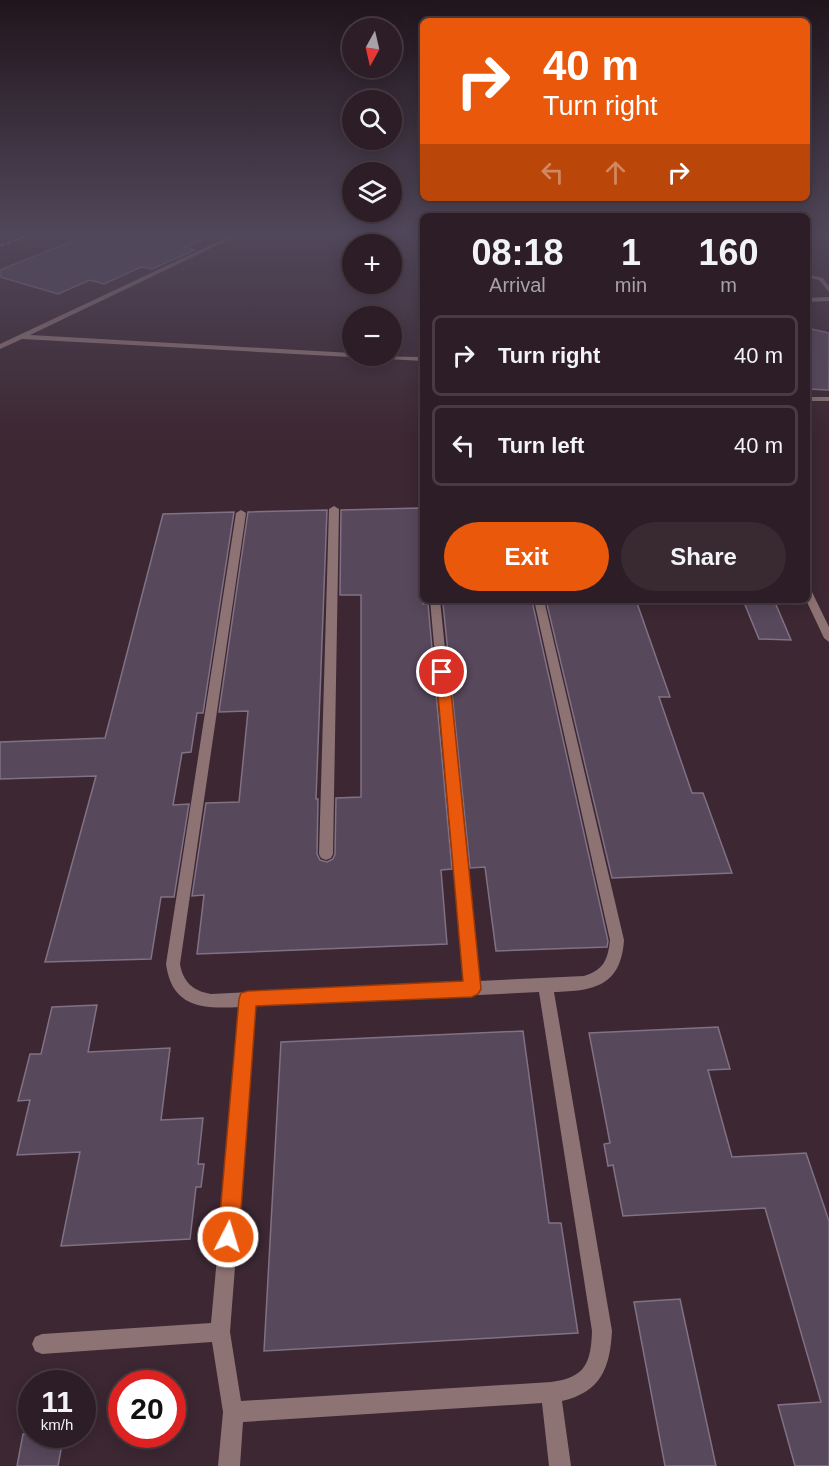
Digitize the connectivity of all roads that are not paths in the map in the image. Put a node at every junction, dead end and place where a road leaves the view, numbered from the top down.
1 (92, 303) edge
2 (22, 337) junction
3 (0, 347) edge
4 (420, 359) edge
5 (810, 399) edge
6 (829, 399) edge
7 (334, 509) dead end
8 (241, 513) dead end
9 (810, 598) edge
10 (435, 603) edge
11 (540, 603) edge
12 (829, 638) edge
13 (326, 854) dead end
14 (545, 985) junction
15 (472, 989) junction
16 (248, 999) junction
17 (220, 1332) junction
18 (42, 1344) dead end
19 (551, 1392) junction
20 (233, 1412) junction
21 (229, 1466) edge
22 (560, 1466) edge

1 - 2 lane
2 - 3 lane
2 - 4 lane
5 - 6 lane
7 - 13 lane
8 - 16 lane
9 - 12 lane
10 - 15 lane
11 - 14 lane
14 - 15 lane
14 - 19 lane
15 - 16 lane
16 - 17 lane
17 - 18 lane
17 - 20 lane
19 - 20 lane
19 - 22 lane
20 - 21 lane

